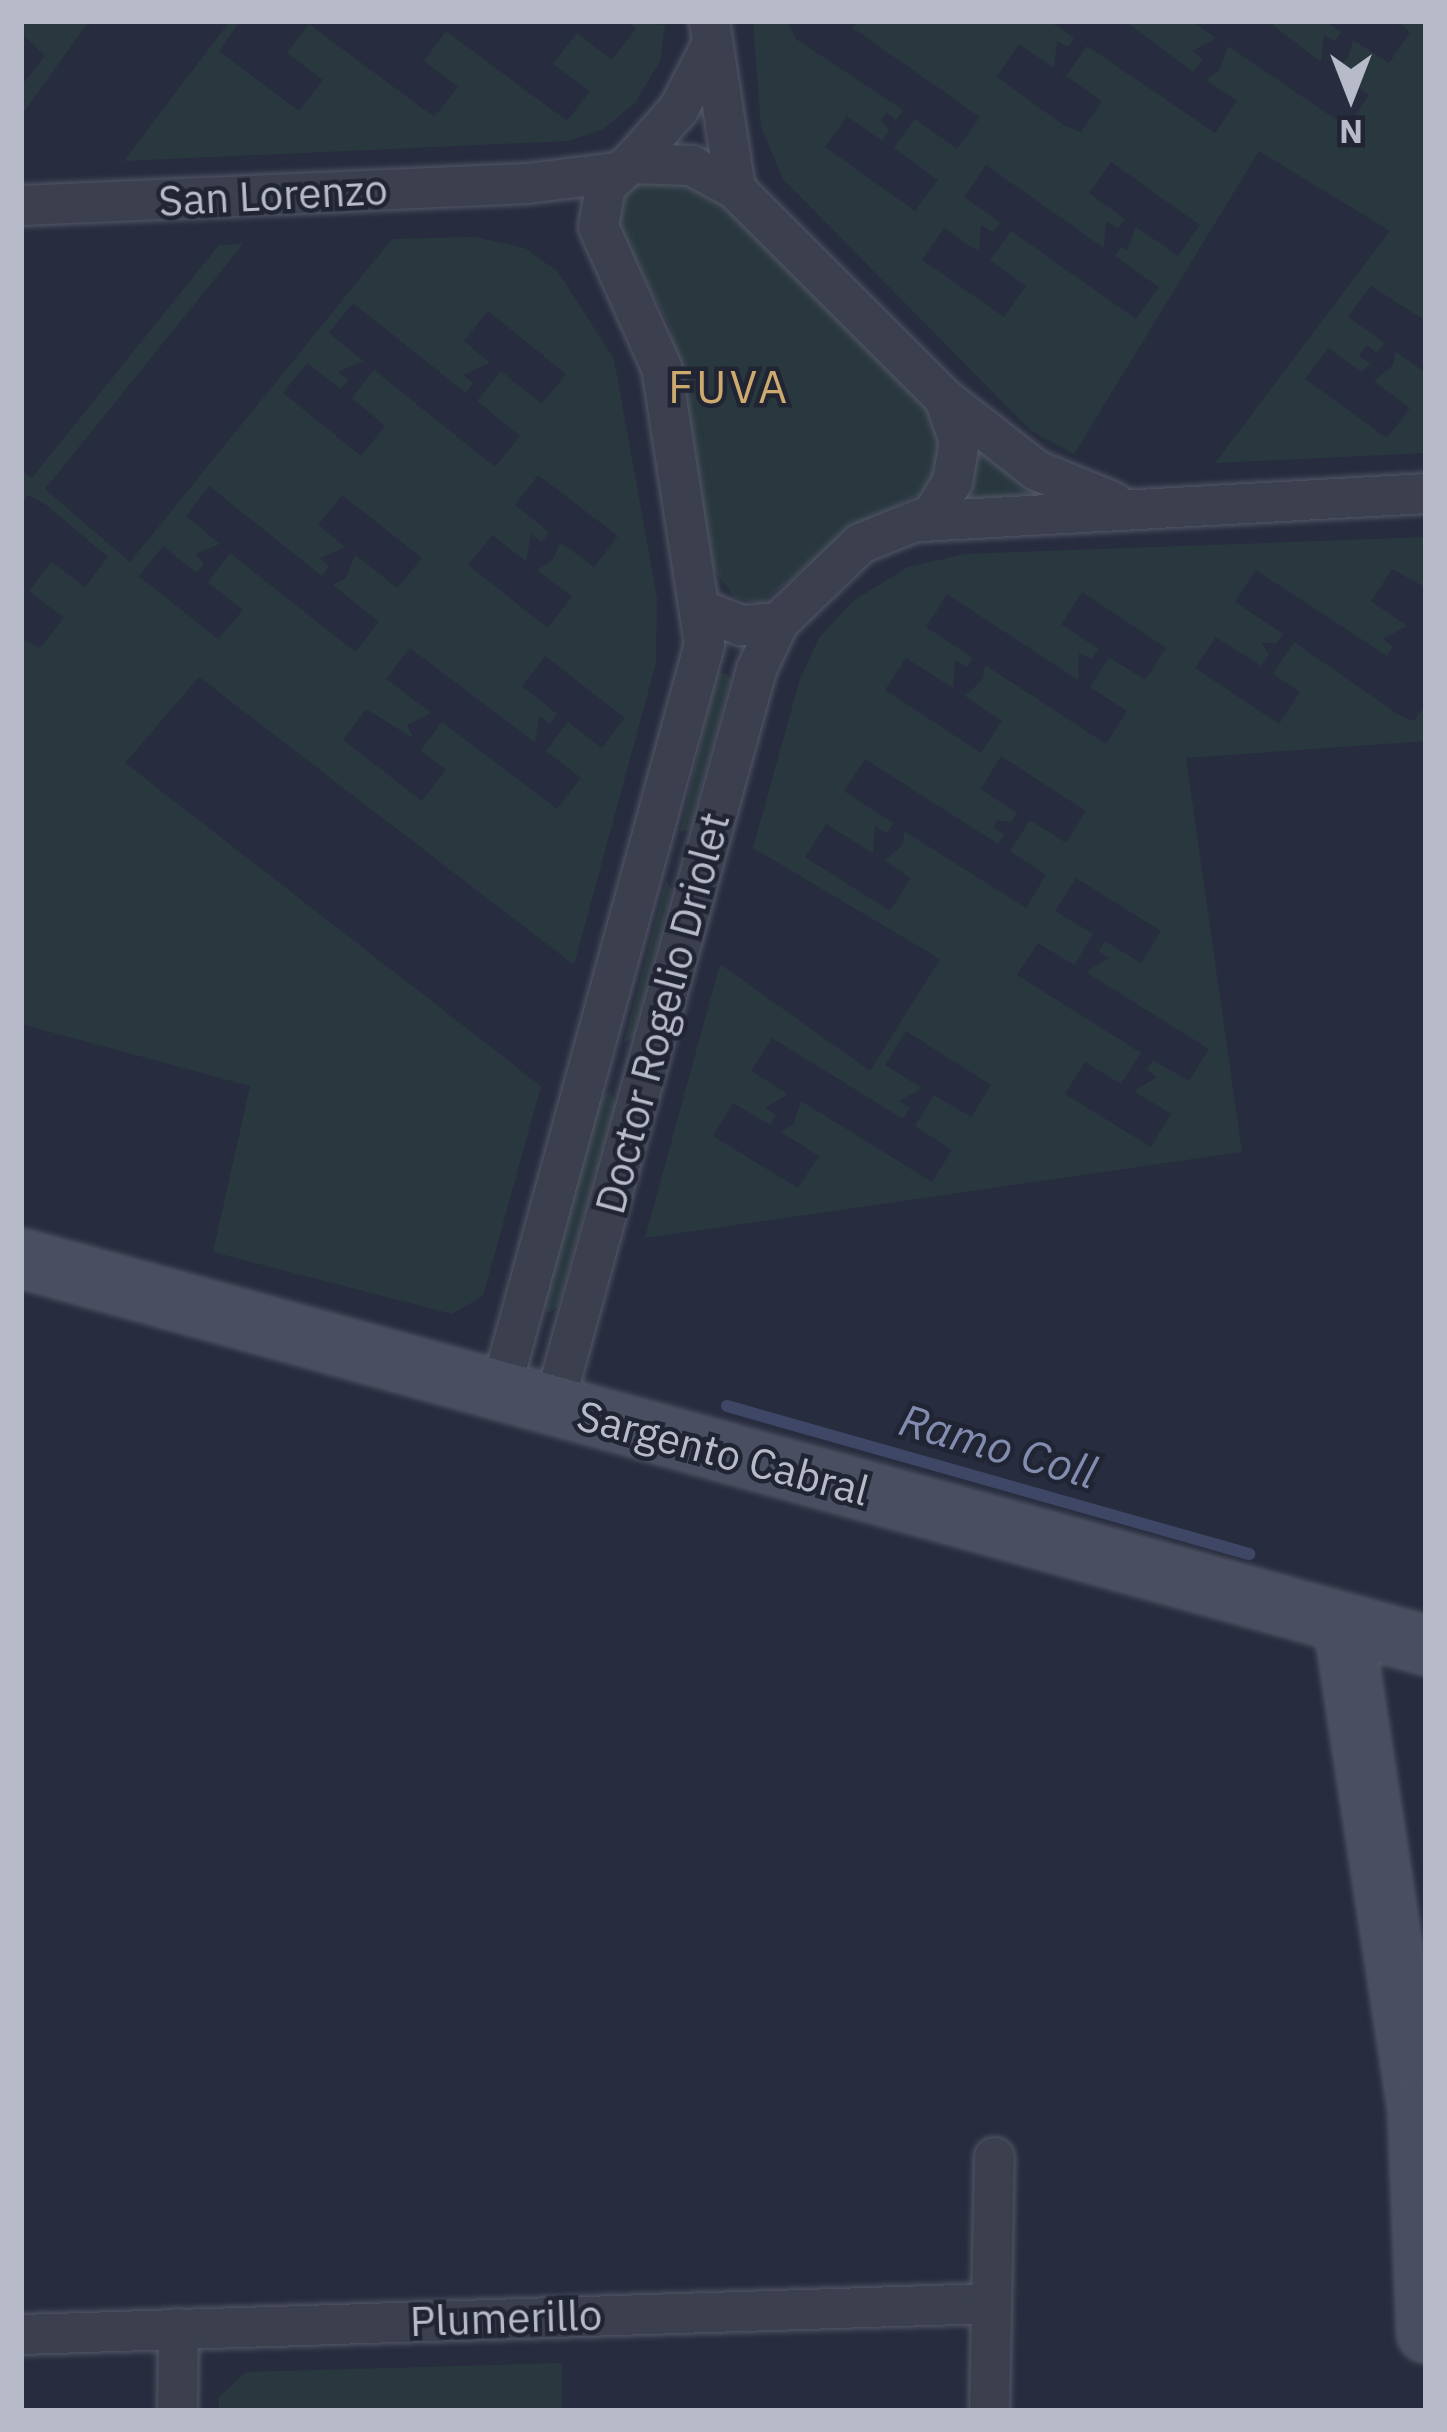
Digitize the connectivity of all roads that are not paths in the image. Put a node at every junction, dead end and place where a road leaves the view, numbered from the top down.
1 (710, 33) edge
2 (623, 167) junction
3 (526, 183) junction
4 (735, 189) junction
5 (21, 205) edge
6 (598, 226) junction
7 (944, 398) junction
8 (1426, 493) edge
9 (1135, 507) junction
10 (921, 521) junction
11 (705, 611) junction
12 (778, 622) junction
13 (590, 1063) junction
14 (644, 1076) junction
15 (21, 1258) edge
16 (500, 1390) junction
17 (554, 1406) junction
18 (1343, 1625) junction
19 (1426, 1645) edge
20 (994, 2157) dead end
21 (1425, 2227) edge
22 (991, 2303) junction
23 (178, 2328) junction
24 (1426, 2333) edge
25 (21, 2334) edge
26 (177, 2411) edge
27 (989, 2411) edge

1 - 2 street
1 - 4 street
2 - 3 street, San Lorenzo
2 - 4 street, San Lorenzo
2 - 6 street
3 - 5 street, San Lorenzo
3 - 6 street, San Lorenzo
4 - 7 street
6 - 11 street, Doctor Rogelio Driolet
7 - 9 street
7 - 10 street
8 - 9 street
9 - 10 street
10 - 12 street
11 - 12 street
11 - 13 street, Doctor Rogelio Driolet
12 - 14 street, Doctor Rogelio Driolet
13 - 14 street
13 - 16 street, Doctor Rogelio Driolet
14 - 17 street, Doctor Rogelio Driolet
15 - 16 main road, Sargento Cabral
16 - 17 main road, Sargento Cabral
17 - 18 main road, Sargento Cabral
18 - 19 main road, Sargento Cabral
18 - 21 main road
20 - 22 street
21 - 24 main road
22 - 23 street, Plumerillo
22 - 27 street
23 - 25 street, Plumerillo
23 - 26 street

